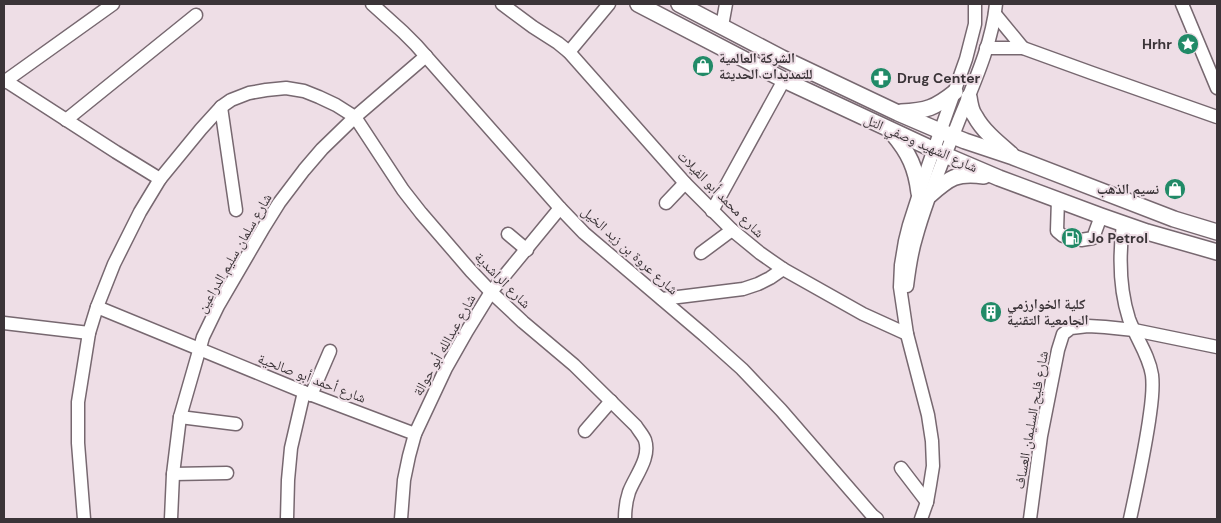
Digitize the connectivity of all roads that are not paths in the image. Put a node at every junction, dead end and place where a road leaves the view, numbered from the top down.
1 (113, 4) edge
2 (372, 4) edge
3 (502, 4) edge
4 (609, 4) edge
5 (638, 4) edge
6 (679, 4) edge
7 (726, 4) edge
8 (975, 4) edge
9 (1182, 4) edge
10 (996, 9) edge
11 (196, 15) dead end
12 (722, 26) junction
13 (986, 48) junction
14 (1023, 48) junction
15 (569, 52) junction
16 (426, 56) junction
17 (784, 80) junction
18 (5, 81) edge
19 (1217, 88) edge
20 (962, 95) junction
21 (221, 107) junction
22 (898, 112) junction
23 (355, 117) junction
24 (1217, 117) edge
25 (66, 120) junction
26 (890, 131) junction
27 (947, 133) junction
28 (939, 153) junction
29 (1014, 157) junction
30 (999, 178) junction
31 (160, 179) junction
32 (685, 183) junction
33 (925, 194) junction
34 (1058, 199) junction
35 (666, 203) dead end
36 (560, 208) junction
37 (236, 210) dead end
38 (712, 211) junction
39 (1101, 216) junction
40 (1123, 224) junction
41 (732, 230) junction
42 (1217, 232) edge
43 (508, 234) dead end
44 (1063, 236) dead end
45 (1081, 240) dead end
46 (527, 250) junction
47 (1217, 252) edge
48 (701, 254) dead end
49 (783, 269) junction
50 (491, 292) junction
51 (662, 299) junction
52 (97, 307) junction
53 (4, 322) edge
54 (1134, 330) junction
55 (89, 333) junction
56 (907, 334) junction
57 (1217, 347) edge
58 (200, 348) junction
59 (330, 351) dead end
60 (307, 393) junction
61 (611, 401) junction
62 (180, 418) junction
63 (236, 424) dead end
64 (585, 431) dead end
65 (415, 434) junction
66 (901, 468) dead end
67 (227, 473) dead end
68 (174, 474) junction
69 (927, 502) junction
70 (874, 518) edge
71 (84, 519) edge
72 (171, 519) edge
73 (287, 519) edge
74 (402, 519) edge
75 (625, 519) edge
76 (921, 519) edge
77 (1030, 519) edge
78 (1130, 519) edge

1 - 18 street
2 - 16 street, شارع عروة بن زيد الخيل
3 - 15 street, شارع محمد أبو الفيلات
4 - 15 street
5 - 17 main road, شارع الشهيد وصفي التل
6 - 12 main road, شارع الشهيد وصفي التل
7 - 12 street
8 - 20 street
9 - 19 street
10 - 13 street
10 - 14 street
11 - 25 street
12 - 22 main road, شارع الشهيد وصفي التل
13 - 14 street
13 - 20 street
14 - 24 street
15 - 32 street, شارع محمد أبو الفيلات
16 - 23 street, شارع سلمان سليم الدراعين
16 - 36 street, شارع عروة بن زيد الخيل
17 - 26 main road, شارع الشهيد وصفي التل
17 - 38 street
18 - 25 street
20 - 22 main road
20 - 27 street
20 - 29 main road
21 - 23 street
21 - 31 street
21 - 37 street
22 - 27 main road, شارع الشهيد وصفي التل
23 - 50 street, شارع الراشدية
23 - 58 street, شارع سلمان سليم الدراعين
25 - 31 street
26 - 28 main road, شارع الشهيد وصفي التل
26 - 33 main road
27 - 28 street
27 - 29 main road, شارع الشهيد وصفي التل
28 - 30 main road, شارع الشهيد وصفي التل
28 - 33 street
29 - 42 main road, شارع الشهيد وصفي التل
30 - 33 main road
30 - 34 main road, شارع الشهيد وصفي التل
31 - 52 street
32 - 35 street
32 - 38 street, شارع محمد أبو الفيلات
33 - 56 street
34 - 39 main road, شارع الشهيد وصفي التل
34 - 44 street
36 - 46 street, شارع عبدالله أبو حوالة
36 - 51 street, شارع عروة بن زيد الخيل
38 - 41 street, شارع محمد أبو الفيلات
39 - 40 main road, شارع الشهيد وصفي التل
39 - 45 street
40 - 47 main road, شارع الشهيد وصفي التل
40 - 54 street
41 - 48 street
41 - 49 street, شارع محمد أبو الفيلات
43 - 46 street
46 - 50 street, شارع عبدالله أبو حوالة
49 - 51 street
49 - 56 street, شارع محمد أبو الفيلات
50 - 61 street, شارع الراشدية
50 - 65 street, شارع عبدالله أبو حوالة
51 - 70 street, شارع عروة بن زيد الخيل
52 - 55 street
52 - 58 street, شارع أحمد أبو صالحية
53 - 55 street
54 - 57 street, شارع فليح السليمان العساف
54 - 77 street, شارع فليح السليمان العساف
54 - 78 street
55 - 71 street
56 - 69 street
58 - 60 street, شارع أحمد أبو صالحية
58 - 62 street, شارع سلمان سليم الدراعين
59 - 60 street
60 - 65 street, شارع أحمد أبو صالحية
60 - 73 street
61 - 64 street
61 - 75 street, شارع الراشدية
62 - 63 street
62 - 68 street, شارع سلمان سليم الدراعين
65 - 74 street, شارع عبدالله أبو حوالة
66 - 69 street
67 - 68 street
68 - 72 street, شارع سلمان سليم الدراعين
69 - 76 street

